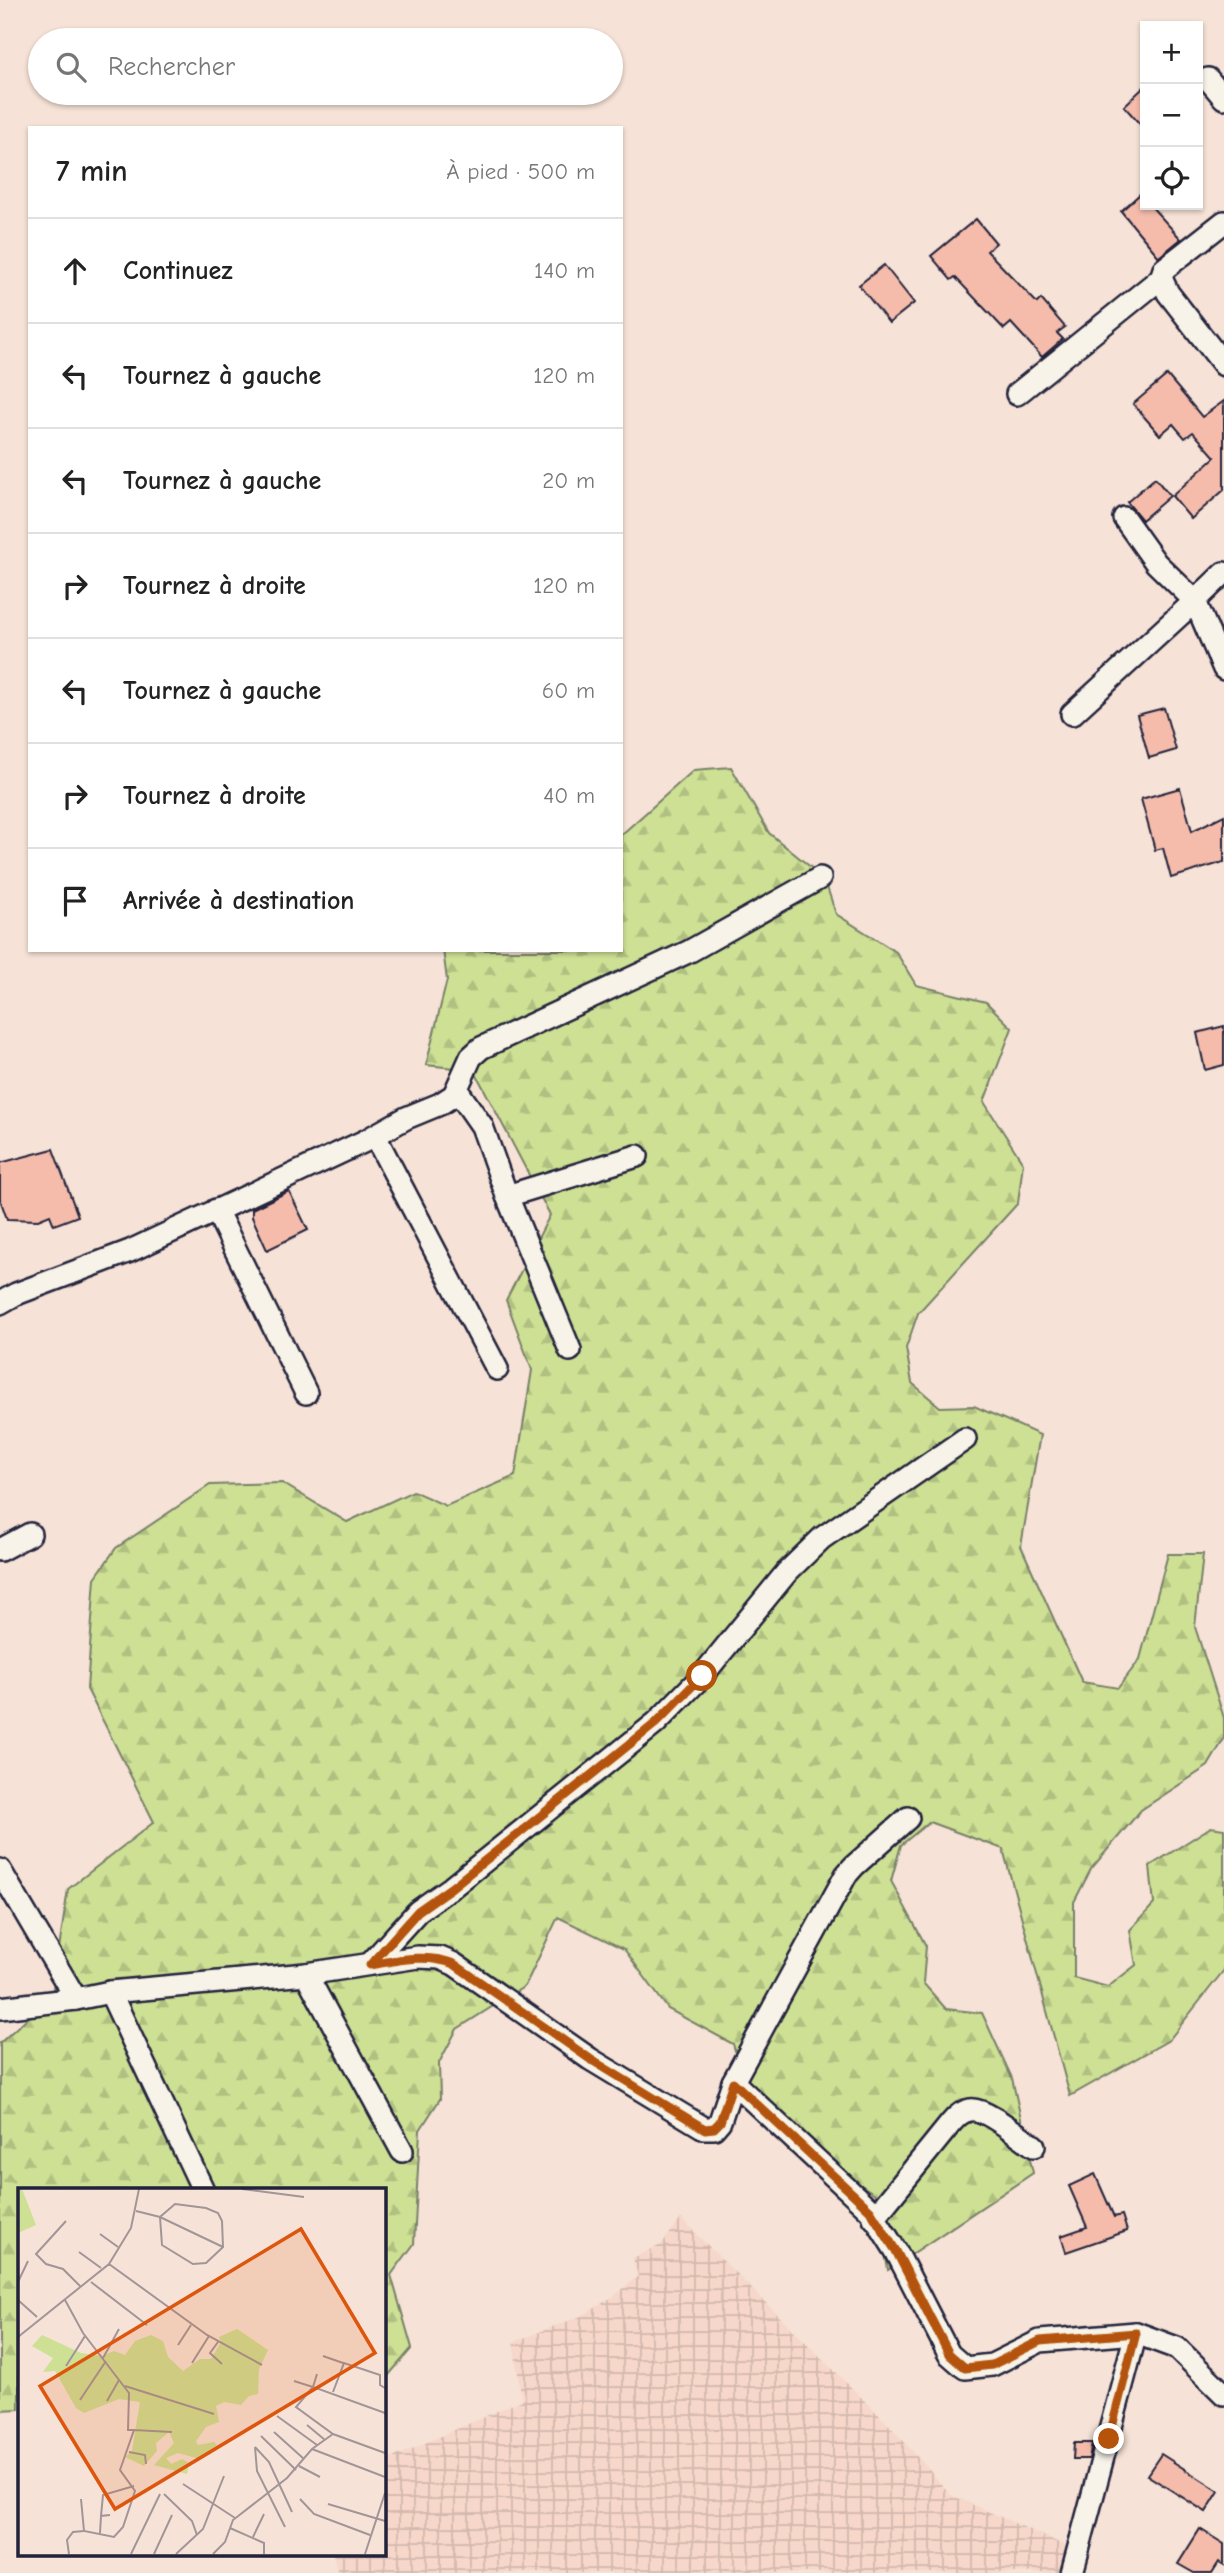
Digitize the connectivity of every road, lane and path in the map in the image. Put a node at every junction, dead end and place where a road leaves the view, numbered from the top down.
1 (1208, 79) dead end
2 (1224, 98) edge
3 (1224, 222) edge
4 (1161, 278) junction
5 (1224, 365) edge
6 (1017, 394) dead end
7 (1124, 518) dead end
8 (1224, 573) edge
9 (1195, 601) junction
10 (1224, 669) edge
11 (1072, 714) dead end
12 (820, 878) dead end
13 (457, 1090) junction
14 (375, 1136) junction
15 (637, 1156) dead end
16 (507, 1196) junction
17 (216, 1210) junction
18 (0, 1303) edge
19 (570, 1350) dead end
20 (497, 1369) dead end
21 (306, 1393) dead end
22 (965, 1439) dead end
23 (30, 1534) dead end
24 (0, 1550) edge
25 (908, 1818) dead end
26 (0, 1870) edge
27 (370, 1965) junction
28 (306, 1974) junction
29 (110, 1992) junction
30 (76, 1999) junction
31 (0, 2008) edge
32 (733, 2082) junction
33 (1034, 2146) dead end
34 (402, 2151) dead end
35 (202, 2188) edge
36 (874, 2217) junction
37 (1136, 2333) junction
38 (1224, 2394) edge
39 (1072, 2573) edge

1 - 2 street
3 - 4 street
4 - 5 street
4 - 6 street
7 - 9 street
8 - 9 street
9 - 10 street
9 - 11 street
12 - 13 street
13 - 14 street
13 - 16 street
14 - 17 street
14 - 20 street
15 - 16 street
16 - 19 street
17 - 18 street
17 - 21 street
22 - 27 street
23 - 24 street
25 - 32 street
26 - 30 street
27 - 28 street
27 - 32 street
28 - 29 street
28 - 34 street
29 - 30 street
29 - 35 street
30 - 31 street
32 - 36 street
33 - 36 street
36 - 37 street
37 - 38 street
37 - 39 street

